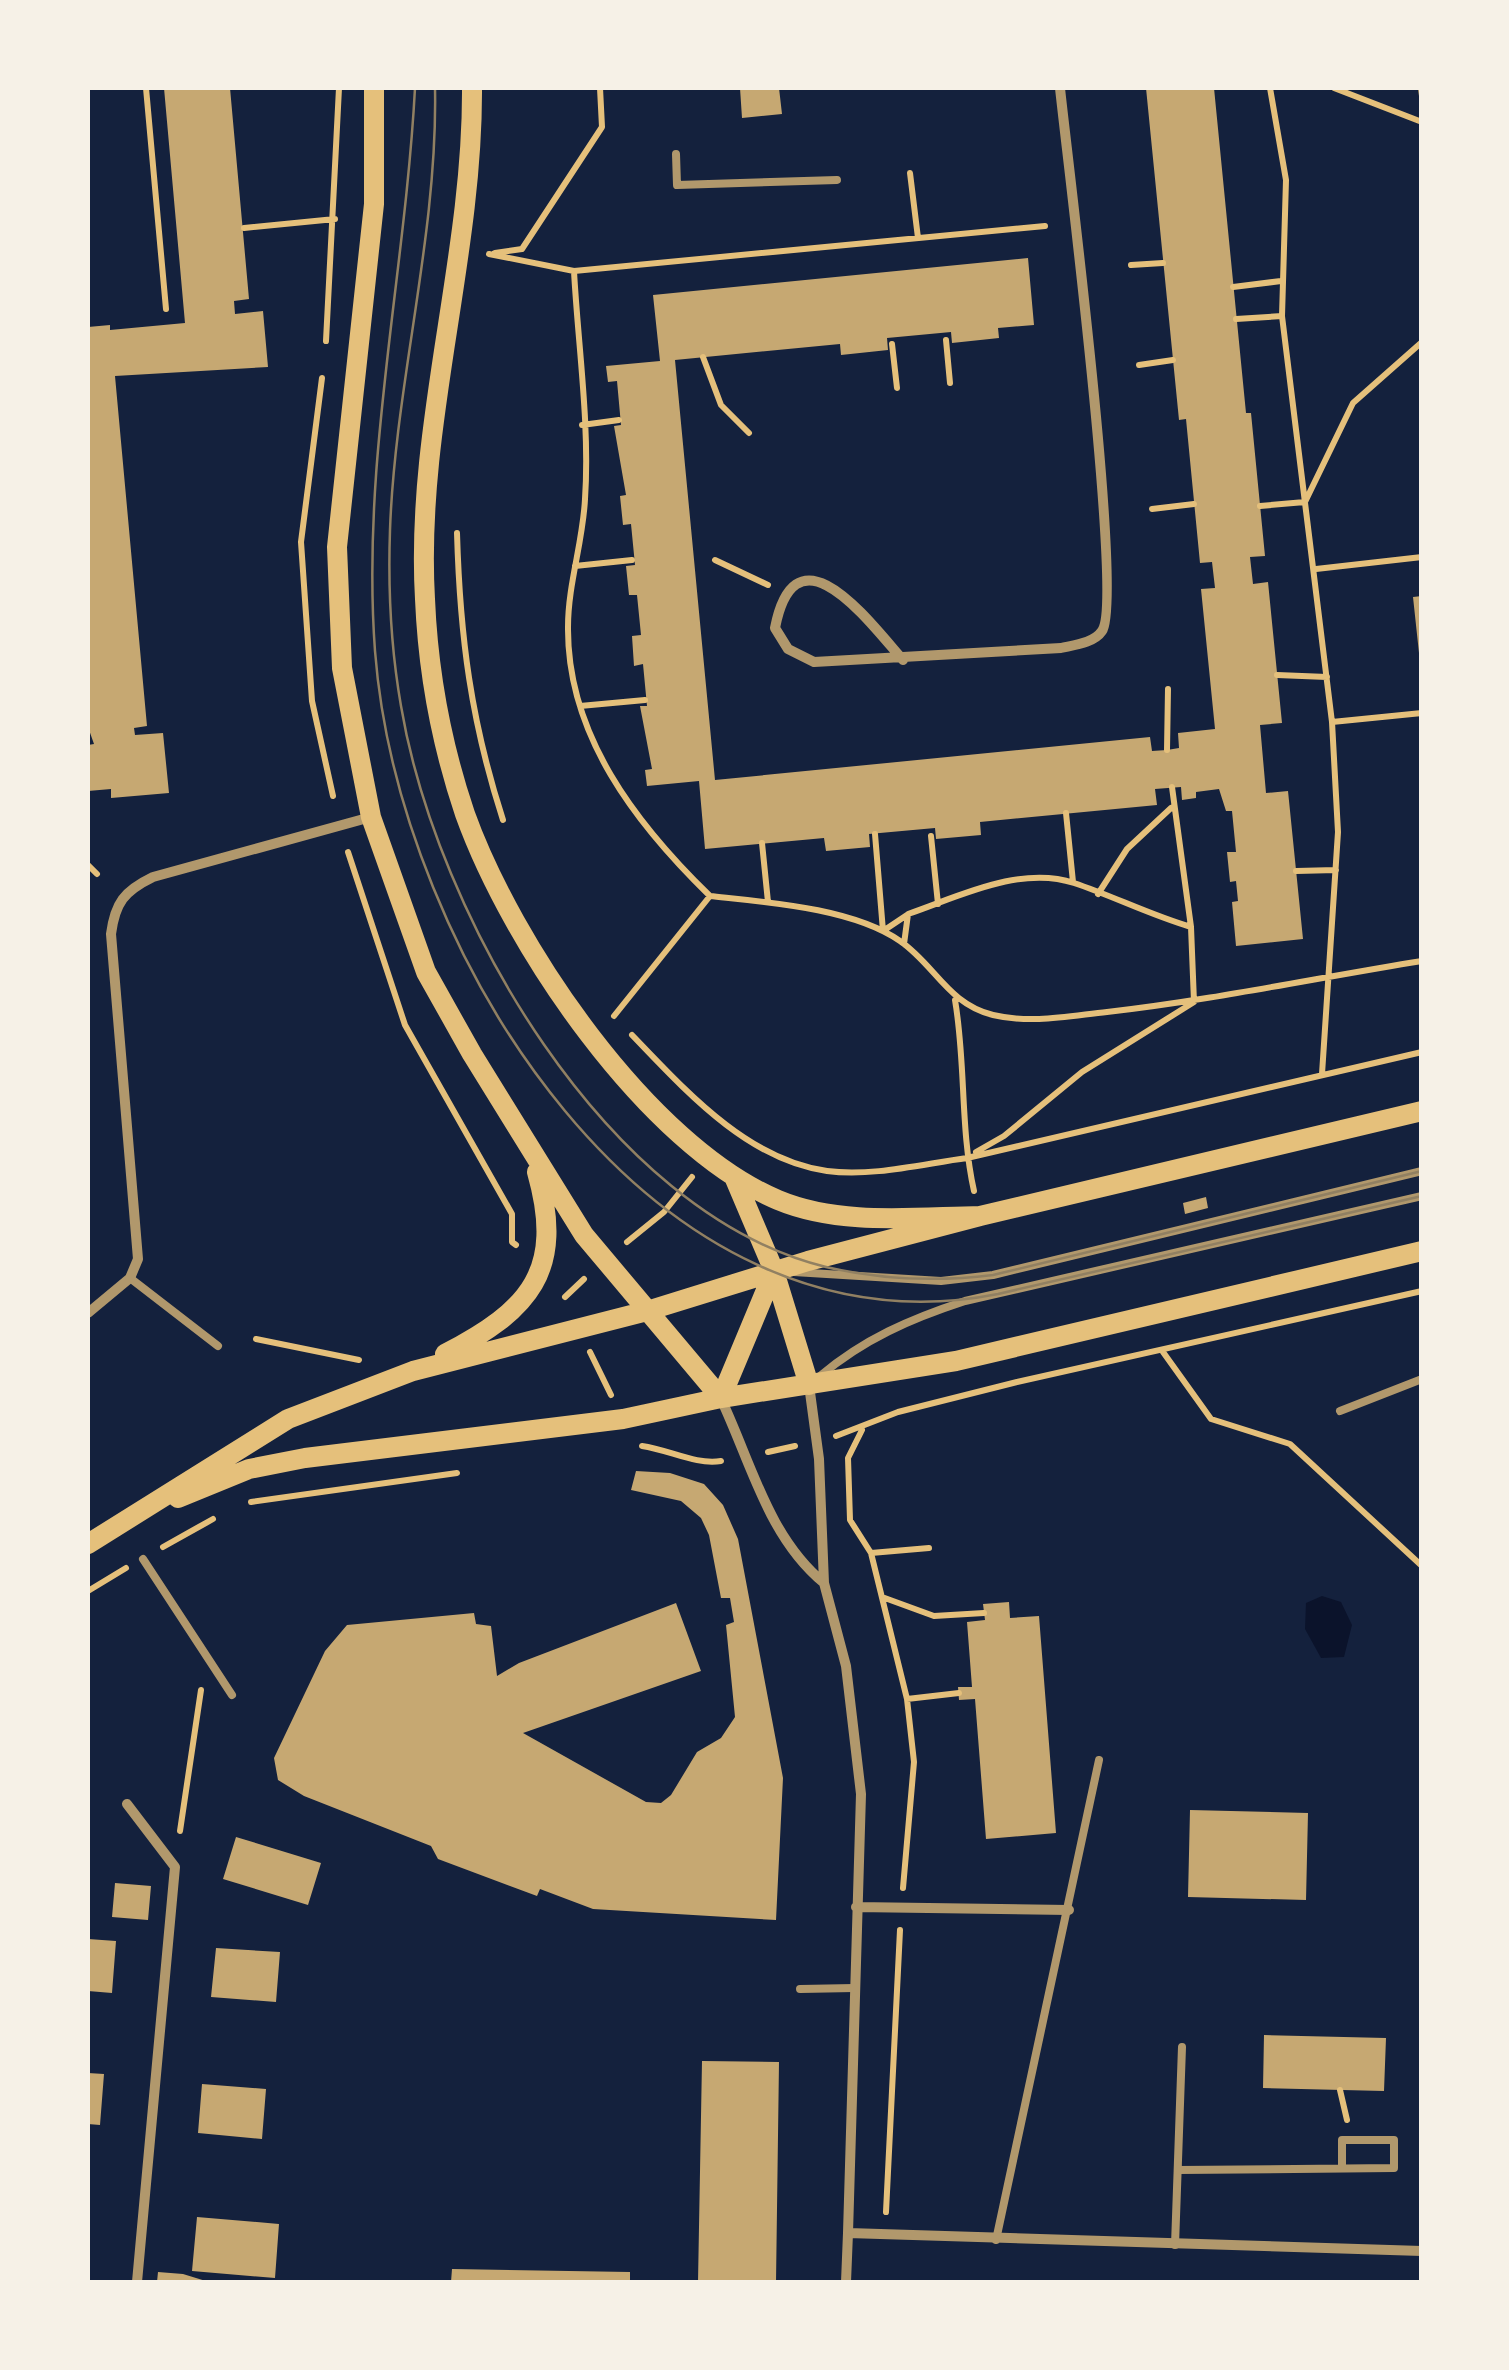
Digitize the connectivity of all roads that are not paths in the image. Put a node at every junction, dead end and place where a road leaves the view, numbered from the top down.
1 (374, 88) edge
2 (472, 88) edge
3 (1060, 88) edge
4 (676, 154) dead end
5 (837, 180) dead end
6 (903, 660) junction
7 (371, 817) junction
8 (1422, 1111) edge
9 (528, 1145) junction
10 (1422, 1171) edge
11 (735, 1178) junction
12 (1422, 1196) edge
13 (980, 1216) junction
14 (1422, 1252) edge
15 (774, 1271) junction
16 (130, 1278) junction
17 (647, 1311) junction
18 (88, 1312) edge
19 (218, 1346) dead end
20 (412, 1371) junction
21 (1422, 1380) edge
22 (809, 1386) junction
23 (721, 1398) junction
24 (1340, 1412) dead end
25 (135, 1517) junction
26 (88, 1544) edge
27 (142, 1558) road end
28 (824, 1583) junction
29 (232, 1695) dead end
30 (1099, 1760) dead end
31 (126, 1804) dead end
32 (856, 1907) junction
33 (1069, 1910) junction
34 (854, 1988) junction
35 (800, 1990) dead end
36 (1182, 2047) dead end
37 (1342, 2168) junction
38 (1178, 2170) junction
39 (848, 2233) junction
40 (996, 2240) junction
41 (1175, 2244) junction
42 (1422, 2251) edge
43 (136, 2282) edge
44 (846, 2282) edge

1 - 7 main road
2 - 11 main road
3 - 6 street
4 - 5 lane
6 - 6 street
7 - 9 main road
7 - 16 street
8 - 13 main road
9 - 17 main road
9 - 20 main road
10 - 15 lane
11 - 13 main road
11 - 15 main road
12 - 22 lane
13 - 15 main road
14 - 22 main road
15 - 17 main road
15 - 22 main road
15 - 23 main road
16 - 18 street
16 - 19 lane
17 - 20 main road
17 - 23 main road
20 - 25 main road
21 - 24 lane
22 - 23 main road
22 - 28 street
23 - 25 main road
23 - 28 street
25 - 26 main road
27 - 29 lane
28 - 32 street
30 - 33 lane
31 - 43 street
32 - 33 street
32 - 34 street
33 - 40 lane
34 - 35 lane
34 - 39 street
36 - 38 lane
37 - 37 lane
37 - 38 lane
38 - 41 lane
39 - 40 street
39 - 44 street
40 - 41 street
41 - 42 street

